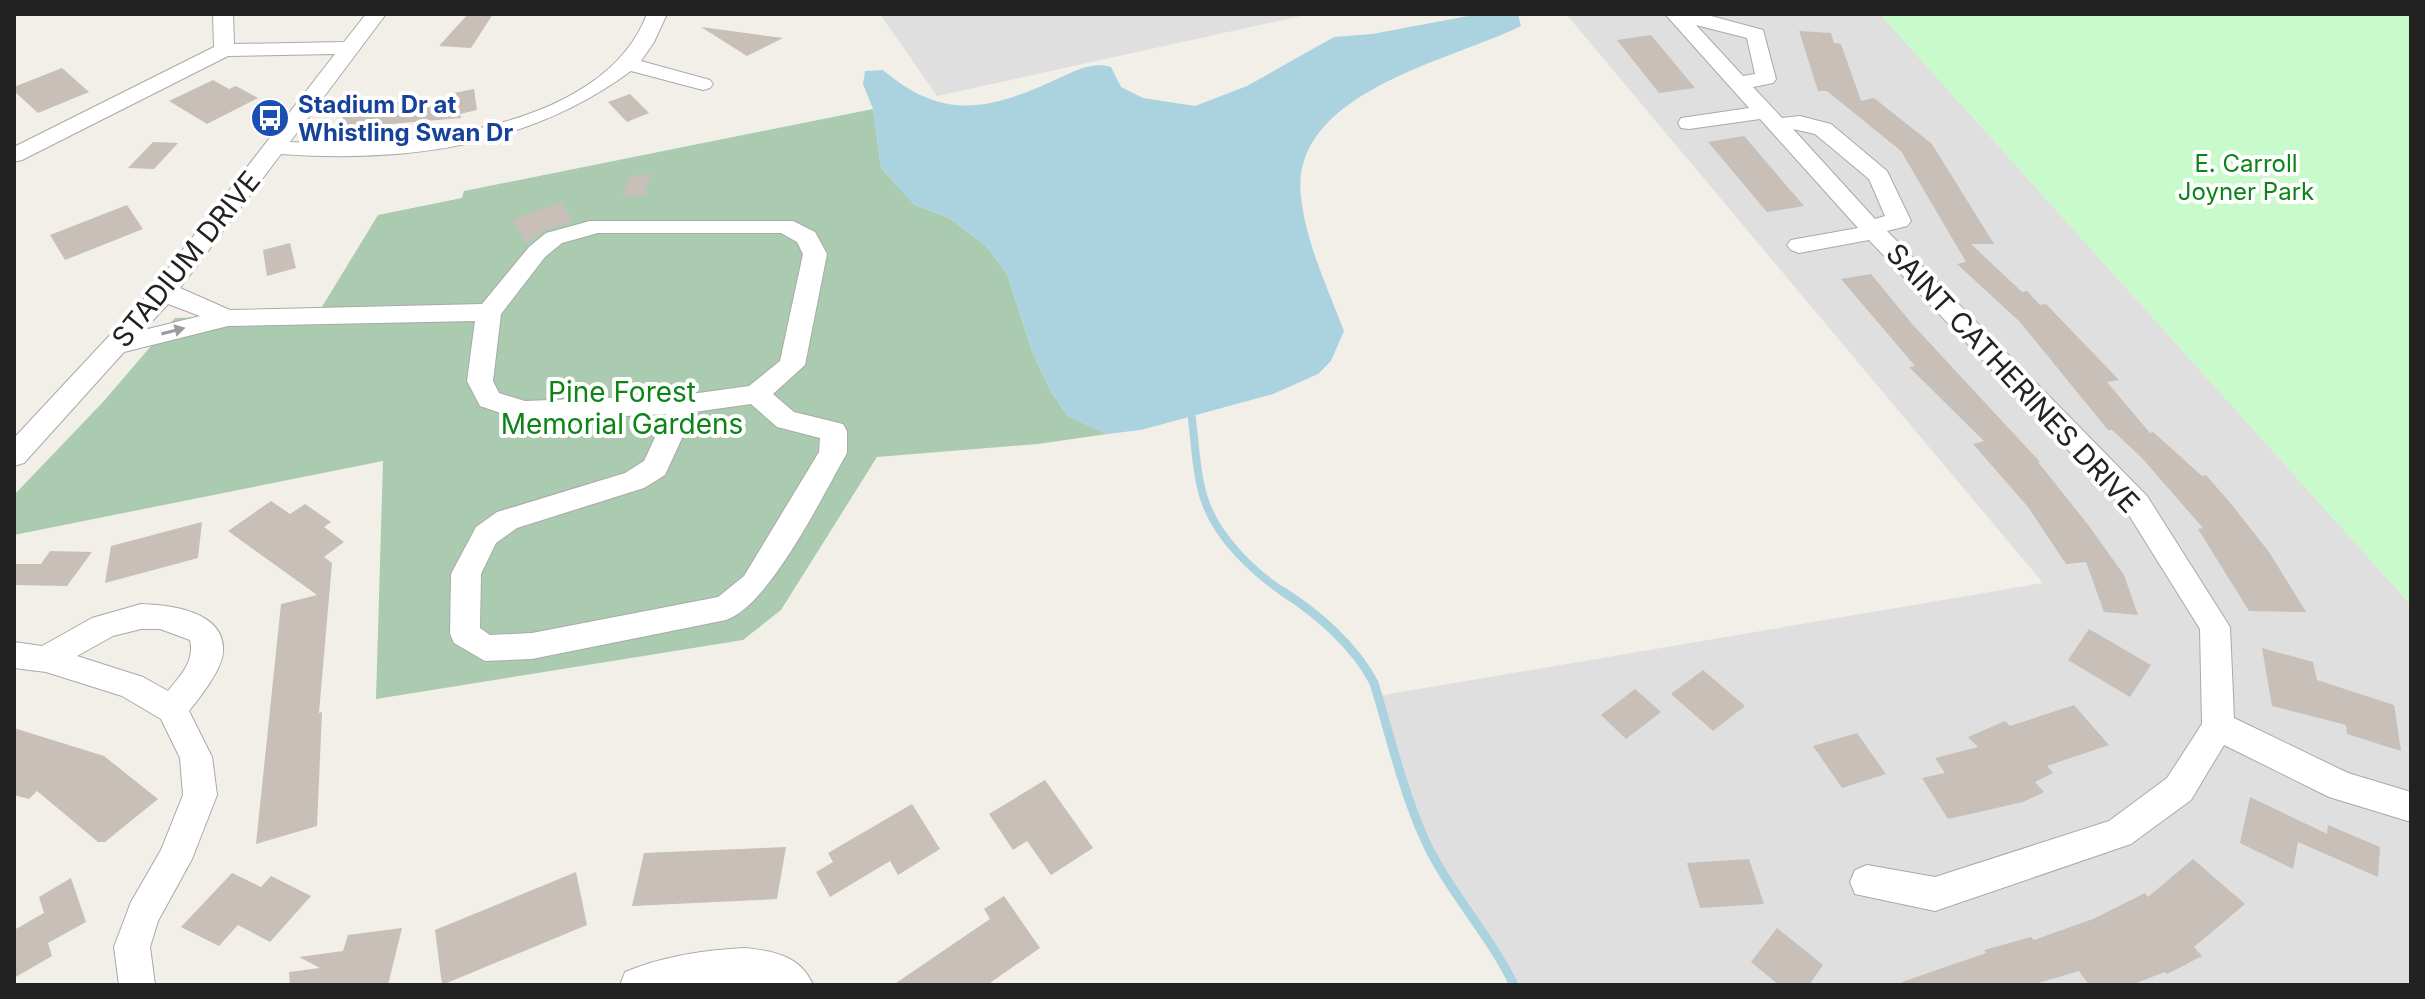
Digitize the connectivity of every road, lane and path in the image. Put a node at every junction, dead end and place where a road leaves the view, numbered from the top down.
1 (223, 14) edge
2 (376, 14) edge
3 (657, 14) edge
4 (1678, 17) edge
5 (349, 48) junction
6 (224, 50) junction
7 (627, 64) junction
8 (1738, 83) junction
9 (703, 84) dead end
10 (1771, 118) junction
11 (1689, 123) dead end
12 (275, 147) junction
13 (19, 148) edge
14 (1873, 230) junction
15 (1799, 245) dead end
16 (166, 290) junction
17 (489, 312) junction
18 (228, 318) junction
19 (117, 345) junction
20 (756, 394) junction
21 (684, 404) junction
22 (14, 456) edge
23 (30, 657) edge
24 (172, 709) junction
25 (2218, 726) junction
26 (2411, 807) edge
27 (1867, 882) dead end
28 (137, 985) edge
29 (638, 985) edge
30 (795, 985) edge

1 - 6 street
2 - 5 street, STADIUM DRIVE
3 - 7 street
4 - 8 street, SAINT CATHERINES DRIVE
4 - 8 street
5 - 6 street
5 - 12 street, STADIUM DRIVE
6 - 13 street
7 - 9 street
7 - 12 street
8 - 10 street, SAINT CATHERINES DRIVE
10 - 11 street
10 - 14 street, SAINT CATHERINES DRIVE
10 - 14 street
12 - 16 street, STADIUM DRIVE
14 - 15 street
14 - 25 street, SAINT CATHERINES DRIVE
16 - 18 street
16 - 19 street, STADIUM DRIVE
17 - 18 street
17 - 20 street
17 - 21 street
19 -> 18 street
19 - 22 street, STADIUM DRIVE
20 - 21 street
20 - 21 street
23 - 24 street
23 - 24 street
24 - 28 street
25 - 26 street
25 - 27 street
29 - 30 street

